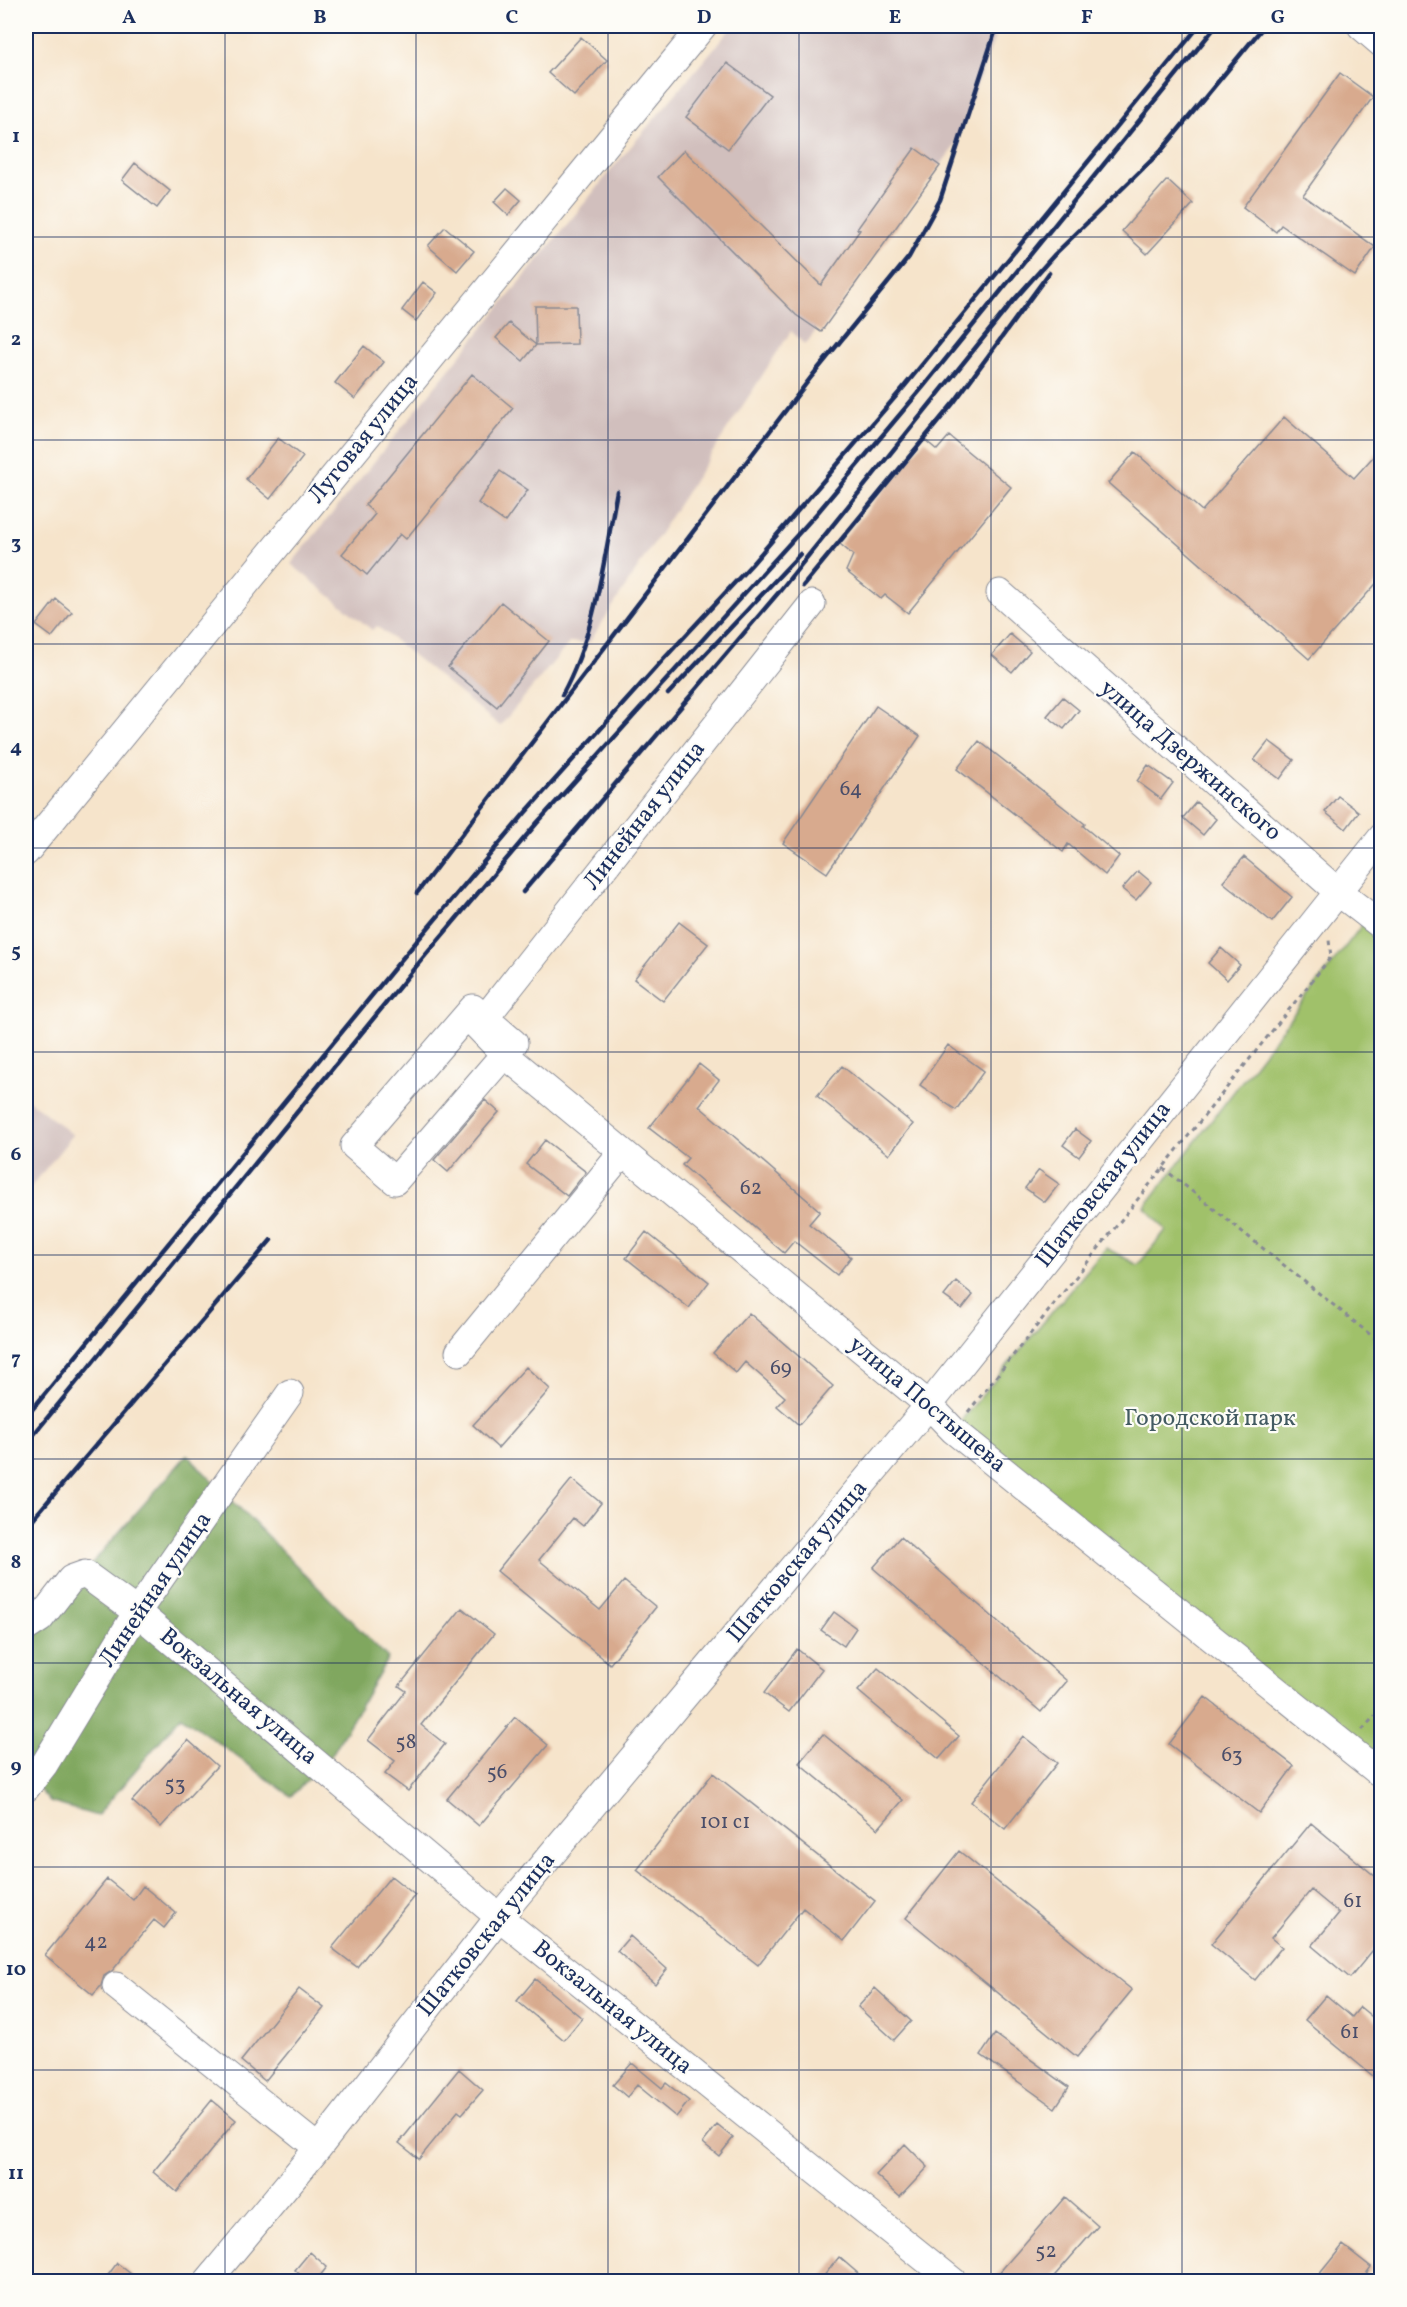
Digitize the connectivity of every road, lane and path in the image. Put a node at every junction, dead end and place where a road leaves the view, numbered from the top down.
1 (703, 26) edge
2 (1361, 26) edge
3 (1382, 44) edge
4 (1000, 593) dead end
5 (812, 604) dead end
6 (1382, 837) edge
7 (26, 852) edge
8 (1331, 898) junction
9 (1382, 926) edge
10 (482, 1023) junction
11 (504, 1054) junction
12 (622, 1153) junction
13 (1162, 1167) junction
14 (1382, 1344) edge
15 (459, 1352) dead end
16 (290, 1393) dead end
17 (930, 1405) junction
18 (953, 1430) junction
19 (137, 1612) junction
20 (26, 1628) edge
21 (1382, 1708) edge
22 (1347, 1748) junction
23 (1382, 1775) edge
24 (26, 1788) edge
25 (499, 1917) junction
26 (116, 1986) dead end
27 (318, 2148) junction
28 (942, 2278) edge
29 (207, 2282) edge

1 - 7 street, Луговая улица
2 - 3 street
4 - 8 street, улица Дзержинского
5 - 10 street, Линейная улица
6 - 8 street, Шатковская улица
8 - 9 street, улица Дзержинского
8 - 13 path
8 - 17 street, Шатковская улица
10 - 11 street, улица Постышева
10 - 11 street
11 - 12 street, улица Постышева
12 - 15 street
12 - 17 street, улица Постышева
13 - 14 path
13 - 18 path
16 - 19 street, Линейная улица
17 - 18 street, улица Постышева
17 - 25 street, Шатковская улица
18 - 22 street, улица Постышева
19 - 20 street, Вокзальная улица
19 - 24 street, Линейная улица
19 - 25 street, Вокзальная улица
21 - 22 path
22 - 23 street, улица Постышева
25 - 27 street, Шатковская улица
25 - 28 street, Вокзальная улица
26 - 27 street
27 - 29 street, Шатковская улица

